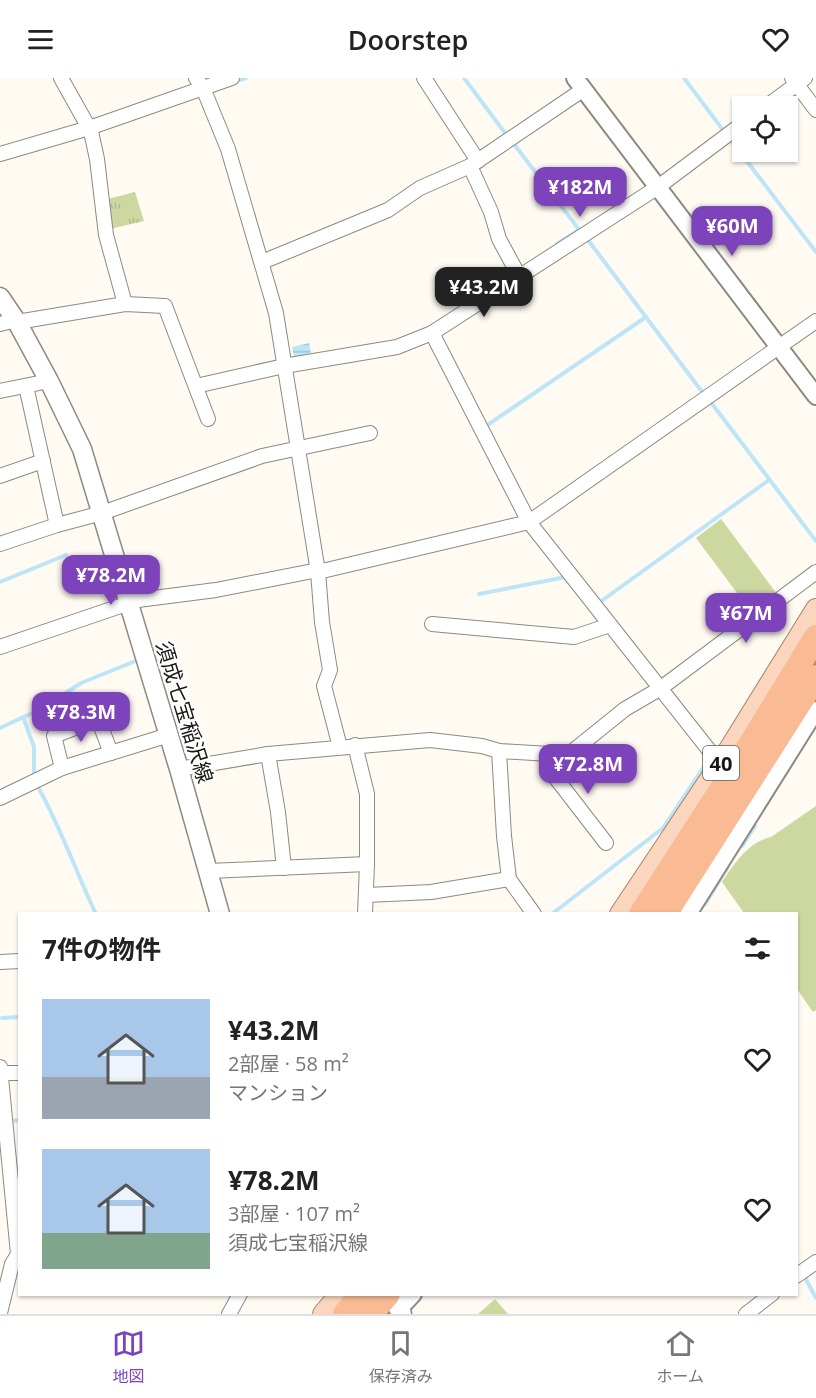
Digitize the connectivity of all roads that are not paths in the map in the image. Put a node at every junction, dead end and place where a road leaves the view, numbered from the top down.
1 (61, 78) edge
2 (232, 78) edge
3 (424, 78) edge
4 (798, 80) edge
5 (200, 83) edge
6 (579, 83) edge
7 (779, 96) edge
8 (816, 110) edge
9 (89, 127) junction
10 (732, 132) edge
11 (0, 154) edge
12 (474, 163) junction
13 (658, 187) junction
14 (262, 262) junction
15 (519, 276) junction
16 (0, 297) edge
17 (125, 304) junction
18 (816, 321) edge
19 (11, 322) edge
20 (432, 333) junction
21 (779, 347) junction
22 (284, 366) junction
23 (49, 381) junction
24 (26, 386) junction
25 (196, 386) junction
26 (0, 391) edge
27 (816, 396) edge
28 (208, 419) dead end
29 (370, 433) dead end
30 (298, 448) junction
31 (43, 461) junction
32 (0, 476) edge
33 (102, 513) junction
34 (529, 522) junction
35 (57, 525) junction
36 (0, 544) edge
37 (318, 571) junction
38 (816, 572) edge
39 (129, 603) junction
40 (816, 609) edge
41 (432, 624) dead end
42 (610, 625) junction
43 (816, 637) edge
44 (0, 647) edge
45 (816, 677) edge
46 (661, 688) junction
47 (816, 710) edge
48 (169, 735) junction
49 (355, 745) junction
50 (339, 747) junction
51 (499, 751) junction
52 (111, 753) junction
53 (268, 754) junction
54 (551, 754) junction
55 (720, 764) junction
56 (62, 768) junction
57 (179, 769) junction
58 (0, 798) edge
59 (606, 843) dead end
60 (367, 864) junction
61 (284, 868) junction
62 (208, 871) junction
63 (509, 879) junction
64 (367, 895) junction
65 (219, 912) edge
66 (365, 912) edge
67 (533, 912) edge
68 (621, 912) edge
69 (642, 912) edge
70 (666, 912) edge
71 (689, 912) edge
72 (18, 961) edge
73 (0, 962) edge
74 (0, 1067) edge
75 (0, 1073) edge
76 (18, 1073) edge
77 (10, 1170) edge
78 (12, 1259) edge
79 (816, 1262) edge
80 (798, 1275) edge
81 (239, 1296) edge
82 (338, 1296) edge
83 (360, 1296) edge
84 (410, 1296) edge
85 (769, 1296) edge
86 (395, 1305) edge
87 (0, 1313) edge
88 (229, 1314) edge
89 (323, 1314) edge
90 (345, 1314) edge
91 (371, 1314) edge
92 (746, 1314) edge

1 - 9 street
2 - 5 street
3 - 12 street
4 - 7 street
4 - 8 street
5 - 9 street
5 - 14 street
6 - 12 street
6 - 13 street
9 - 11 street
9 - 17 street
10 - 13 street
12 - 14 street
12 - 15 street
13 - 15 street
13 - 21 street
14 - 22 street
15 - 20 street
16 - 19 main road, 須成七宝稲沢線
17 - 19 street
17 - 25 street
18 - 21 street
19 - 23 main road, 須成七宝稲沢線
20 - 22 street
20 - 34 street
21 - 27 street
21 - 34 street
22 - 25 street
22 - 30 street
23 - 24 street
23 - 33 main road, 須成七宝稲沢線
24 - 26 street
24 - 31 street
25 - 28 street
29 - 30 street
30 - 33 street
30 - 37 street
31 - 32 street
31 - 35 street
33 - 35 street
33 - 39 main road, 須成七宝稲沢線
34 - 37 street
34 - 42 street
35 - 36 street
37 - 39 street
37 - 50 street
38 - 46 street
39 - 44 street
39 - 48 main road, 須成七宝稲沢線
40 - 55 main road, 40
41 - 42 street
42 - 46 street
43 - 69 highway
45 - 70 highway
46 - 54 street
46 - 55 street
47 - 71 street
48 - 52 street
48 - 57 main road, 須成七宝稲沢線
49 - 50 street
49 - 51 street
49 - 60 street
50 - 53 street
51 - 54 street
51 - 63 street
52 - 56 street
52 - 56 street
53 - 57 street
53 - 61 street
54 - 59 street
55 - 68 main road, 40
56 - 58 street
57 - 62 main road, 須成七宝稲沢線
60 - 61 street
60 - 64 street
61 - 62 street
62 - 65 main road, 須成七宝稲沢線
63 - 64 street
63 - 67 street
64 - 66 street
72 - 73 street
74 - 75 street
75 - 76 street
75 - 77 street
77 - 78 street
78 - 87 street
79 - 80 street
81 - 88 street
82 - 89 main road
83 - 90 highway
84 - 86 street
85 - 92 street
86 - 91 highway

